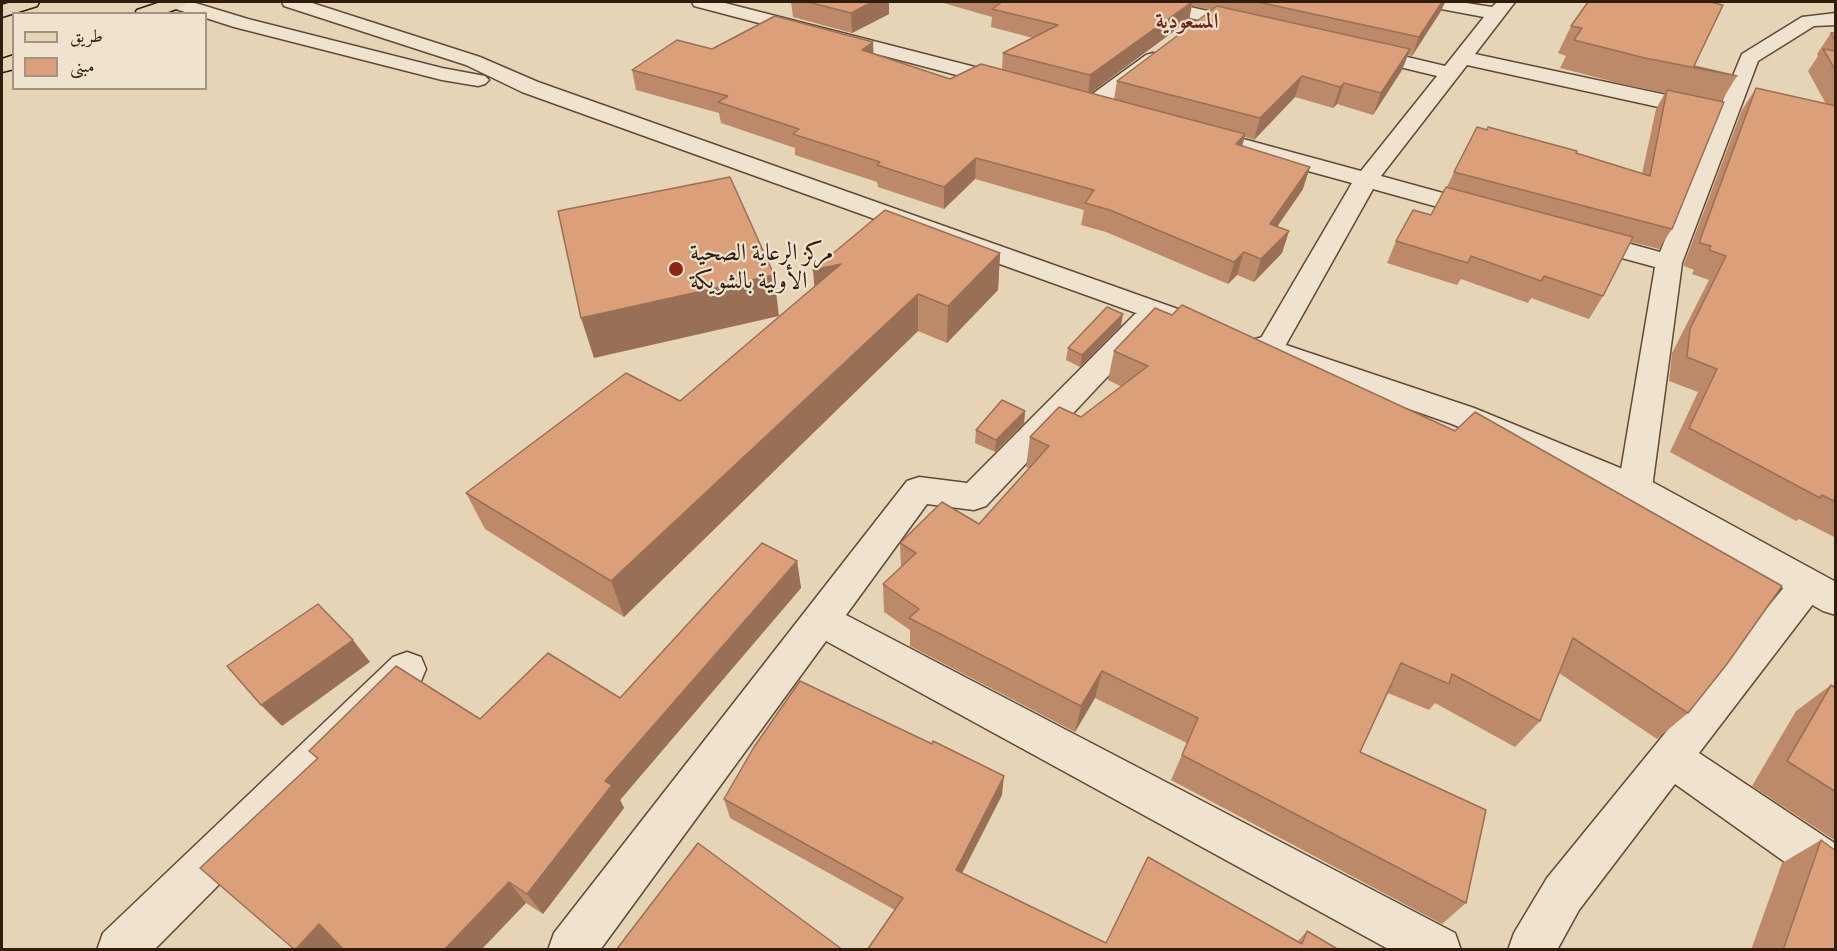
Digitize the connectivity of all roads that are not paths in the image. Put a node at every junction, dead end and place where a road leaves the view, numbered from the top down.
1 (30, 2) edge
2 (176, 2) edge
3 (291, 2) edge
4 (701, 2) edge
5 (1144, 2) edge
6 (1432, 2) edge
7 (1501, 8) edge
8 (2, 11) edge
9 (149, 12) edge
10 (1209, 17) junction
11 (1836, 19) edge
12 (1191, 30) edge
13 (1267, 30) edge
14 (1173, 44) edge
15 (1347, 49) edge
16 (1456, 65) junction
17 (530, 87) junction
18 (1030, 88) edge
19 (1115, 111) edge
20 (1728, 116) junction
21 (1195, 133) edge
22 (1366, 180) junction
23 (1500, 217) edge
24 (1568, 235) edge
25 (1669, 263) junction
26 (1155, 311) junction
27 (1269, 350) junction
28 (1635, 488) junction
29 (1821, 592) edge
30 (821, 620) junction
31 (407, 669) dead end
32 (1671, 758) junction
33 (1836, 871) edge
34 (120, 950) edge
35 (572, 950) edge
36 (1438, 950) edge
37 (1531, 950) edge

1 - 8 main road
2 - 9 main road
2 - 17 street
3 - 17 street
4 - 18 street
5 - 10 street
6 - 7 street
7 - 16 street
10 - 12 street
10 - 13 street
11 - 20 street
14 - 19 street
15 - 16 street
16 - 20 street
16 - 22 street
17 - 26 street
20 - 25 street
21 - 22 street
22 - 23 street
22 - 27 street
24 - 25 street
25 - 28 street
26 - 27 street
26 - 30 street
27 - 28 street
28 - 29 street
29 - 32 street
30 - 35 street
30 - 36 street
31 - 34 street
32 - 33 street
32 - 37 street

